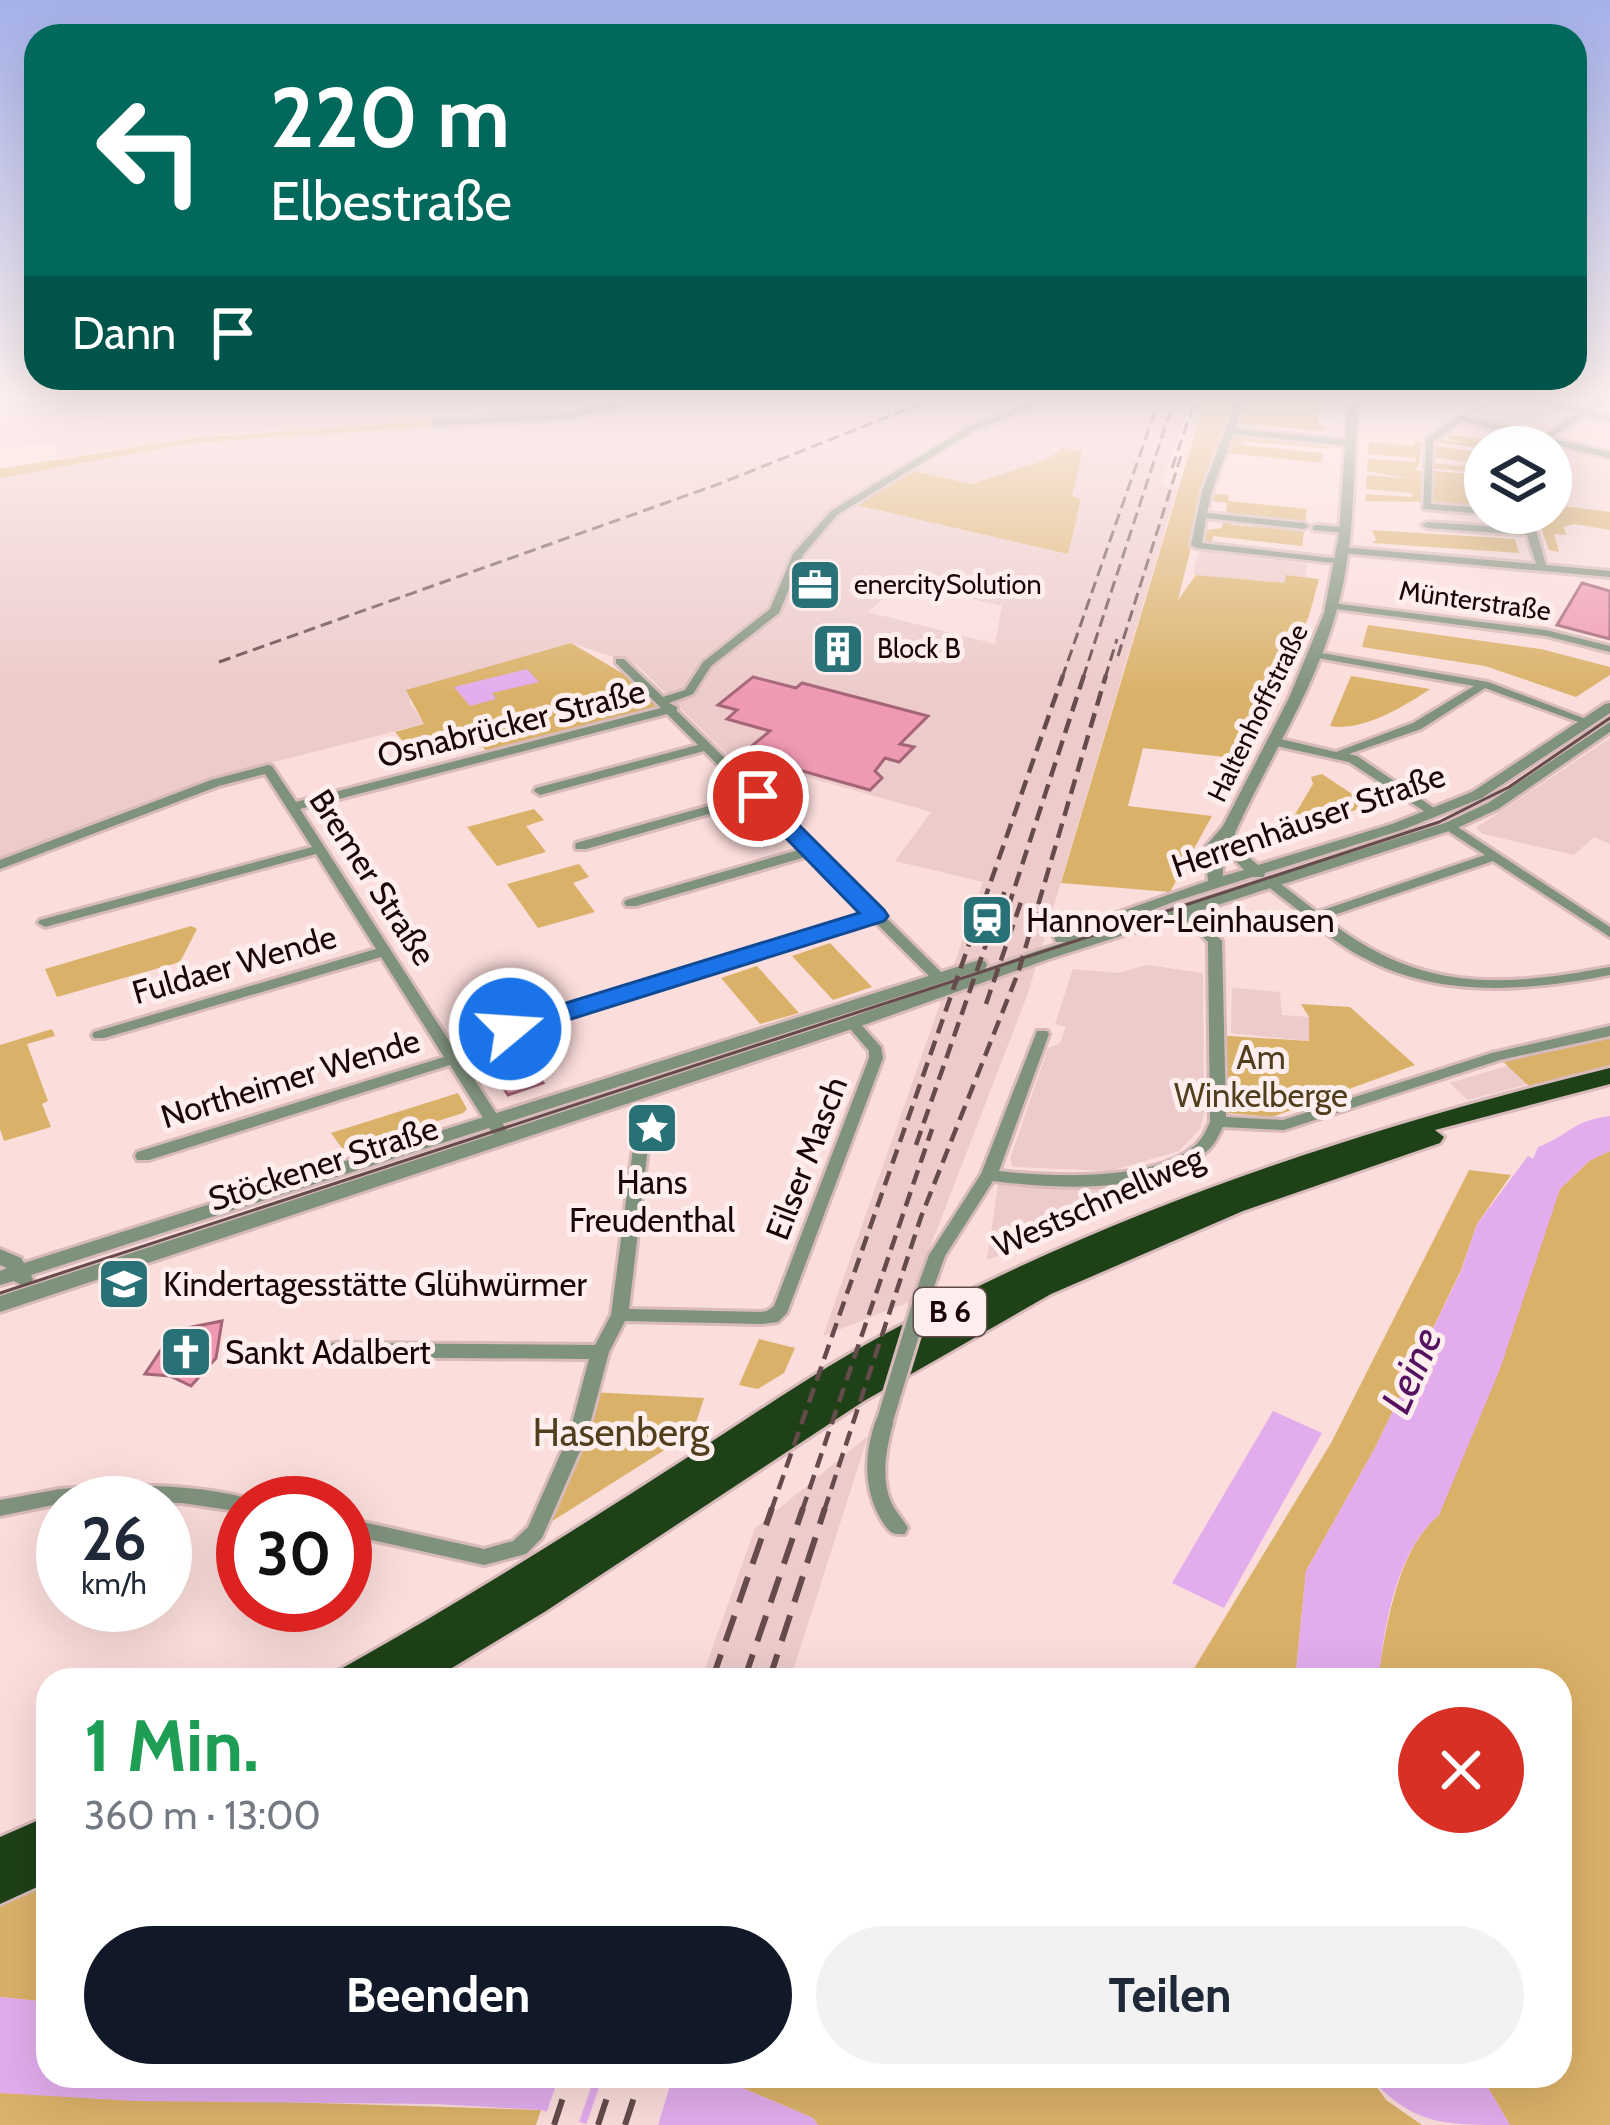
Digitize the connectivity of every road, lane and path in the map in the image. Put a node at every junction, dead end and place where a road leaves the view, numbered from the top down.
1 (857, 499) edge
2 (1207, 499) edge
3 (1344, 499) edge
4 (1426, 499) edge
5 (1464, 510) edge
6 (1202, 515) junction
7 (1426, 525) dead end
8 (1464, 528) edge
9 (1342, 530) junction
10 (1532, 534) edge
11 (1341, 556) junction
12 (1541, 566) junction
13 (1610, 574) edge
14 (1332, 606) junction
15 (1610, 650) edge
16 (1316, 655) junction
17 (620, 661) dead end
18 (1484, 684) junction
19 (669, 705) junction
20 (1610, 706) edge
21 (1588, 722) junction
22 (1610, 726) edge
23 (1276, 742) junction
24 (708, 746) junction
25 (1341, 754) junction
26 (540, 791) dead end
27 (758, 796) junction
28 (292, 807) junction
29 (1434, 812) junction
30 (1450, 826) junction
31 (1229, 827) junction
32 (581, 846) dead end
33 (320, 849) junction
34 (811, 851) junction
35 (1495, 856) junction
36 (0, 865) edge
37 (1255, 871) junction
38 (1216, 883) junction
39 (1272, 884) junction
40 (631, 903) dead end
41 (1185, 913) junction
42 (876, 916) junction
43 (1315, 917) junction
44 (45, 923) dead end
45 (1610, 933) edge
46 (385, 951) junction
47 (1610, 971) edge
48 (939, 985) junction
49 (852, 1023) junction
50 (1610, 1031) edge
51 (1042, 1034) dead end
52 (99, 1035) dead end
53 (453, 1053) junction
54 (1610, 1076) edge
55 (1610, 1092) edge
56 (644, 1106) junction
57 (492, 1120) junction
58 (1218, 1122) junction
59 (504, 1138) junction
60 (142, 1156) dead end
61 (989, 1175) junction
62 (0, 1256) edge
63 (10, 1275) edge
64 (27, 1295) junction
65 (0, 1304) edge
66 (620, 1316) junction
67 (334, 1350) dead end
68 (600, 1352) junction
69 (216, 1499) edge
70 (0, 1508) edge
71 (898, 1528) dead end
72 (372, 1532) edge
73 (372, 1668) edge
74 (423, 1668) edge
75 (36, 1839) edge
76 (0, 1856) edge
77 (36, 1870) edge
78 (0, 1886) edge

1 - 19 street
2 - 6 street
3 - 9 street, Haltenhoffstraße
4 - 5 street
6 - 9 street
6 - 11 street
7 - 8 street
9 - 11 street, Haltenhoffstraße
10 - 12 street
11 - 12 street
11 - 14 street, Haltenhoffstraße
12 - 13 street
14 - 15 street, Münterstraße
14 - 16 street, Haltenhoffstraße
16 - 18 street
16 - 23 street, Haltenhoffstraße
17 - 19 street
18 - 21 street
18 - 25 street
19 - 24 street
19 - 28 street, Osnabrücker Straße
20 - 21 street, Herrenhäuser Straße
21 - 29 street, Herrenhäuser Straße
22 - 30 street, Herrenhäuser Straße
23 - 25 street
23 - 31 street, Haltenhoffstraße
24 - 26 street
24 - 27 street
25 - 29 street
27 - 32 street
27 - 34 street
28 - 33 street, Bremer Straße
28 - 36 street, Bremer Straße
29 - 37 street, Herrenhäuser Straße
30 - 35 street
30 - 39 street, Herrenhäuser Straße
31 - 37 street, Haltenhoffstraße
31 - 38 street
33 - 44 street
33 - 46 street, Bremer Straße
34 - 40 street
34 - 42 street
35 - 43 street
35 - 45 street
37 - 38 street, Herrenhäuser Straße
37 - 39 street, Haltenhoffstraße
38 - 48 street, Herrenhäuser Straße
39 - 41 street, Herrenhäuser Straße
39 - 43 street
41 - 48 street, Herrenhäuser Straße
41 - 58 street
42 - 48 street
42 - 53 street, Northeimer Wende
43 - 47 street
46 - 52 street, Fuldaer Wende
46 - 53 street, Bremer Straße
48 - 49 street, Stöckener Straße
48 - 57 street, Stöckener Straße
49 - 56 street, Stöckener Straße
49 - 66 street, Eilser Masch
50 - 58 street
51 - 61 street
53 - 57 street, Bremer Straße
53 - 60 street, Northeimer Wende
54 - 73 highway, Westschnellweg / B 6
55 - 74 highway, Westschnellweg / B 6
56 - 59 street, Stöckener Straße
56 - 66 street
57 - 59 street, Bremer Straße
57 - 63 street, Stöckener Straße
58 - 61 street
59 - 64 street, Stöckener Straße
61 - 71 street, bridge
62 - 63 street
63 - 64 street
64 - 65 street, Stöckener Straße
66 - 68 street
67 - 68 street
68 - 72 street
69 - 70 street
75 - 76 highway
77 - 78 highway

